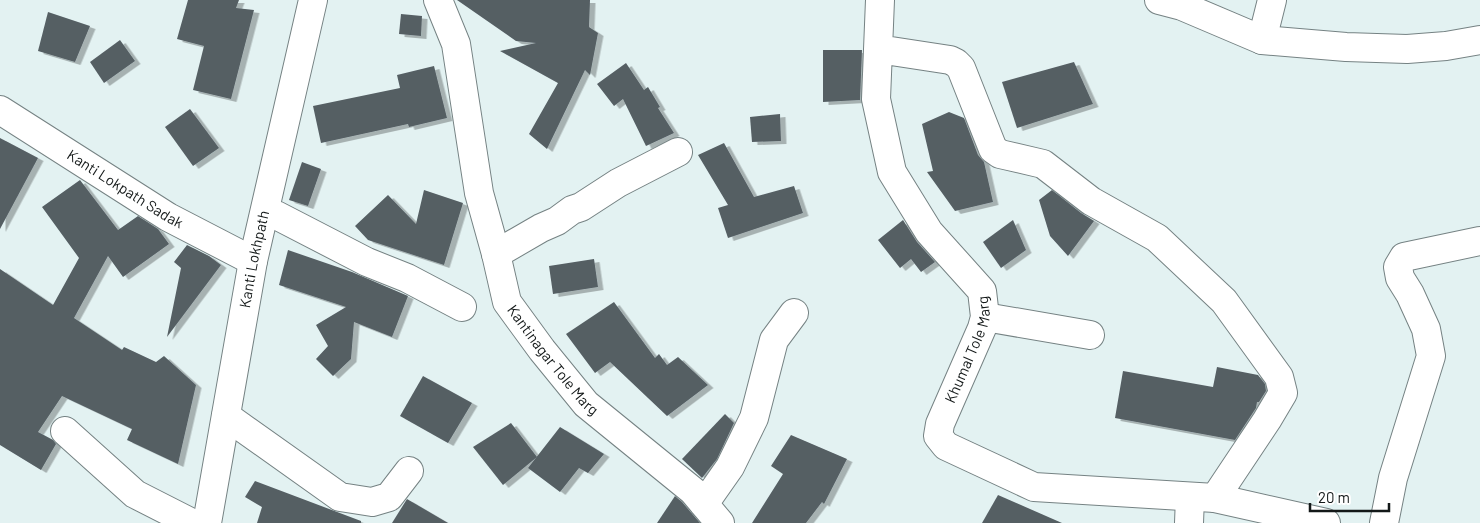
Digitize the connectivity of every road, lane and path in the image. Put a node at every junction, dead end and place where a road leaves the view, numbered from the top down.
1 (313, 0) edge
2 (438, 0) edge
3 (880, 0) edge
4 (1159, 0) edge
5 (1272, 0) edge
6 (1262, 40) junction
7 (1480, 40) edge
8 (878, 49) junction
9 (0, 110) edge
10 (678, 152) dead end
11 (264, 217) junction
12 (1480, 241) edge
13 (496, 254) junction
14 (254, 261) junction
15 (462, 307) dead end
16 (794, 313) dead end
17 (984, 317) junction
18 (1090, 335) dead end
19 (226, 416) junction
20 (65, 431) dead end
21 (409, 471) dead end
22 (1198, 506) edge
23 (712, 514) edge
24 (192, 523) edge
25 (207, 523) edge
26 (1326, 523) edge
27 (1384, 523) edge

1 - 11 street, Kanti Lokhpath
2 - 13 street, Kantinagar Tole Marg
3 - 8 street, Khumal Tole Marg
4 - 6 street
5 - 6 street
6 - 7 street
8 - 17 street, Khumal Tole Marg
8 - 22 street
9 - 14 street, Kanti Lokpath Sadak
10 - 13 street
11 - 14 street, Kanti Lokhpath
11 - 15 street
12 - 27 street
13 - 23 street, Kantinagar Tole Marg
14 - 19 street, Kanti Lokhpath
16 - 23 street
17 - 18 street
17 - 22 street, Khumal Tole Marg
19 - 21 street
19 - 25 street, Kanti Lokhpath
20 - 24 street
22 - 26 street, Khumal Tole Marg

